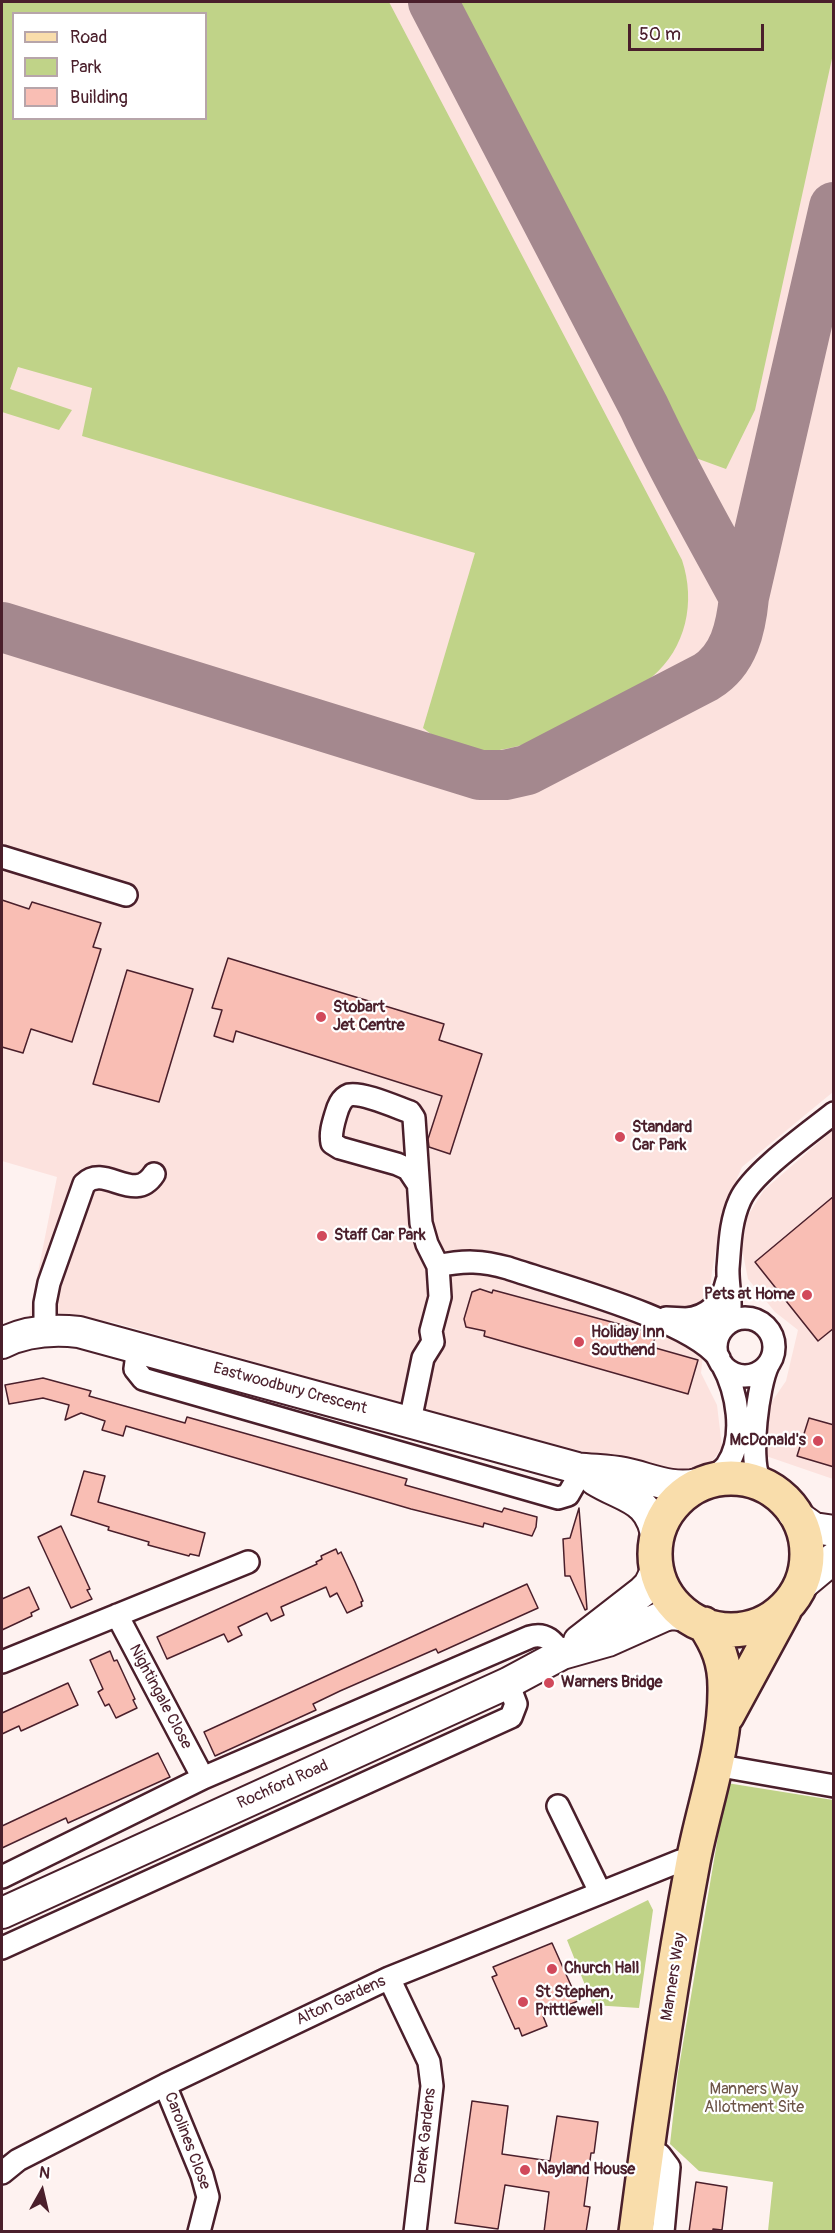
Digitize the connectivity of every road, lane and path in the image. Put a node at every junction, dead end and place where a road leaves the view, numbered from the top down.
1 (2, 857) edge
2 (126, 895) dead end
3 (834, 1113) edge
4 (418, 1184) junction
5 (78, 1200) dead end
6 (730, 1250) junction
7 (439, 1274) junction
8 (728, 1281) junction
9 (653, 1317) junction
10 (686, 1319) junction
11 (762, 1324) junction
12 (725, 1326) junction
13 (45, 1330) junction
14 (2, 1343) edge
15 (138, 1347) junction
16 (721, 1361) junction
17 (768, 1365) junction
18 (412, 1412) junction
19 (577, 1468) junction
20 (703, 1482) junction
21 (768, 1489) junction
22 (794, 1513) junction
23 (834, 1531) edge
24 (656, 1556) junction
25 (834, 1558) edge
26 (248, 1562) dead end
27 (804, 1582) junction
28 (785, 1610) junction
29 (117, 1615) junction
30 (696, 1620) junction
31 (562, 1654) junction
32 (2, 1662) edge
33 (508, 1683) junction
34 (724, 1724) junction
35 (715, 1766) junction
36 (203, 1779) junction
37 (834, 1786) edge
38 (558, 1806) dead end
39 (693, 1861) junction
40 (2, 1878) edge
41 (600, 1892) junction
42 (2, 1913) edge
43 (2, 1948) edge
44 (389, 1978) junction
45 (165, 2085) junction
46 (646, 2150) junction
47 (2, 2173) edge
48 (199, 2232) edge
49 (415, 2232) edge
50 (636, 2232) edge
51 (663, 2232) edge

1 - 2 street
3 - 6 street
4 - 4 street
4 - 7 street
5 - 13 street
6 - 8 street
6 - 11 street
7 - 9 street
7 - 18 street
8 - 10 street
8 - 12 street
9 - 10 street
9 - 16 street
10 - 12 street
11 - 12 street
11 - 17 street
12 - 16 street
13 - 14 street, Eastwoodbury Crescent
13 - 15 street, Eastwoodbury Crescent
15 - 18 street, Eastwoodbury Crescent
15 - 19 street
16 - 17 street
16 - 20 street
17 - 21 street
18 - 19 street, Eastwoodbury Crescent
19 - 20 street, Eastwoodbury Crescent
19 - 24 street, Eastwoodbury Crescent
20 - 21 main road
20 - 24 main road
21 - 22 main road
22 - 23 street
22 - 27 main road
24 - 30 main road
24 - 31 street, Rochford Road
25 - 27 street
26 - 29 street
27 - 28 main road
28 - 30 main road
28 - 34 main road, Manners Way
29 - 32 street
29 - 36 street, Nightingale Close
30 - 31 street, Rochford Road
30 - 34 main road, Manners Way
31 - 33 street, Rochford Road
31 - 36 street
33 - 42 street, Rochford Road
33 - 43 street
34 - 35 main road, Manners Way
35 - 37 street
35 - 39 main road, Manners Way
36 - 40 street
38 - 41 street
39 - 41 street, Alton Gardens
39 - 46 main road, Manners Way
41 - 44 street, Alton Gardens
44 - 45 street, Alton Gardens
44 - 49 street, Derek Gardens
45 - 47 street, Alton Gardens
45 - 48 street, Carolines Close
46 - 50 main road, Manners Way
46 - 51 street

